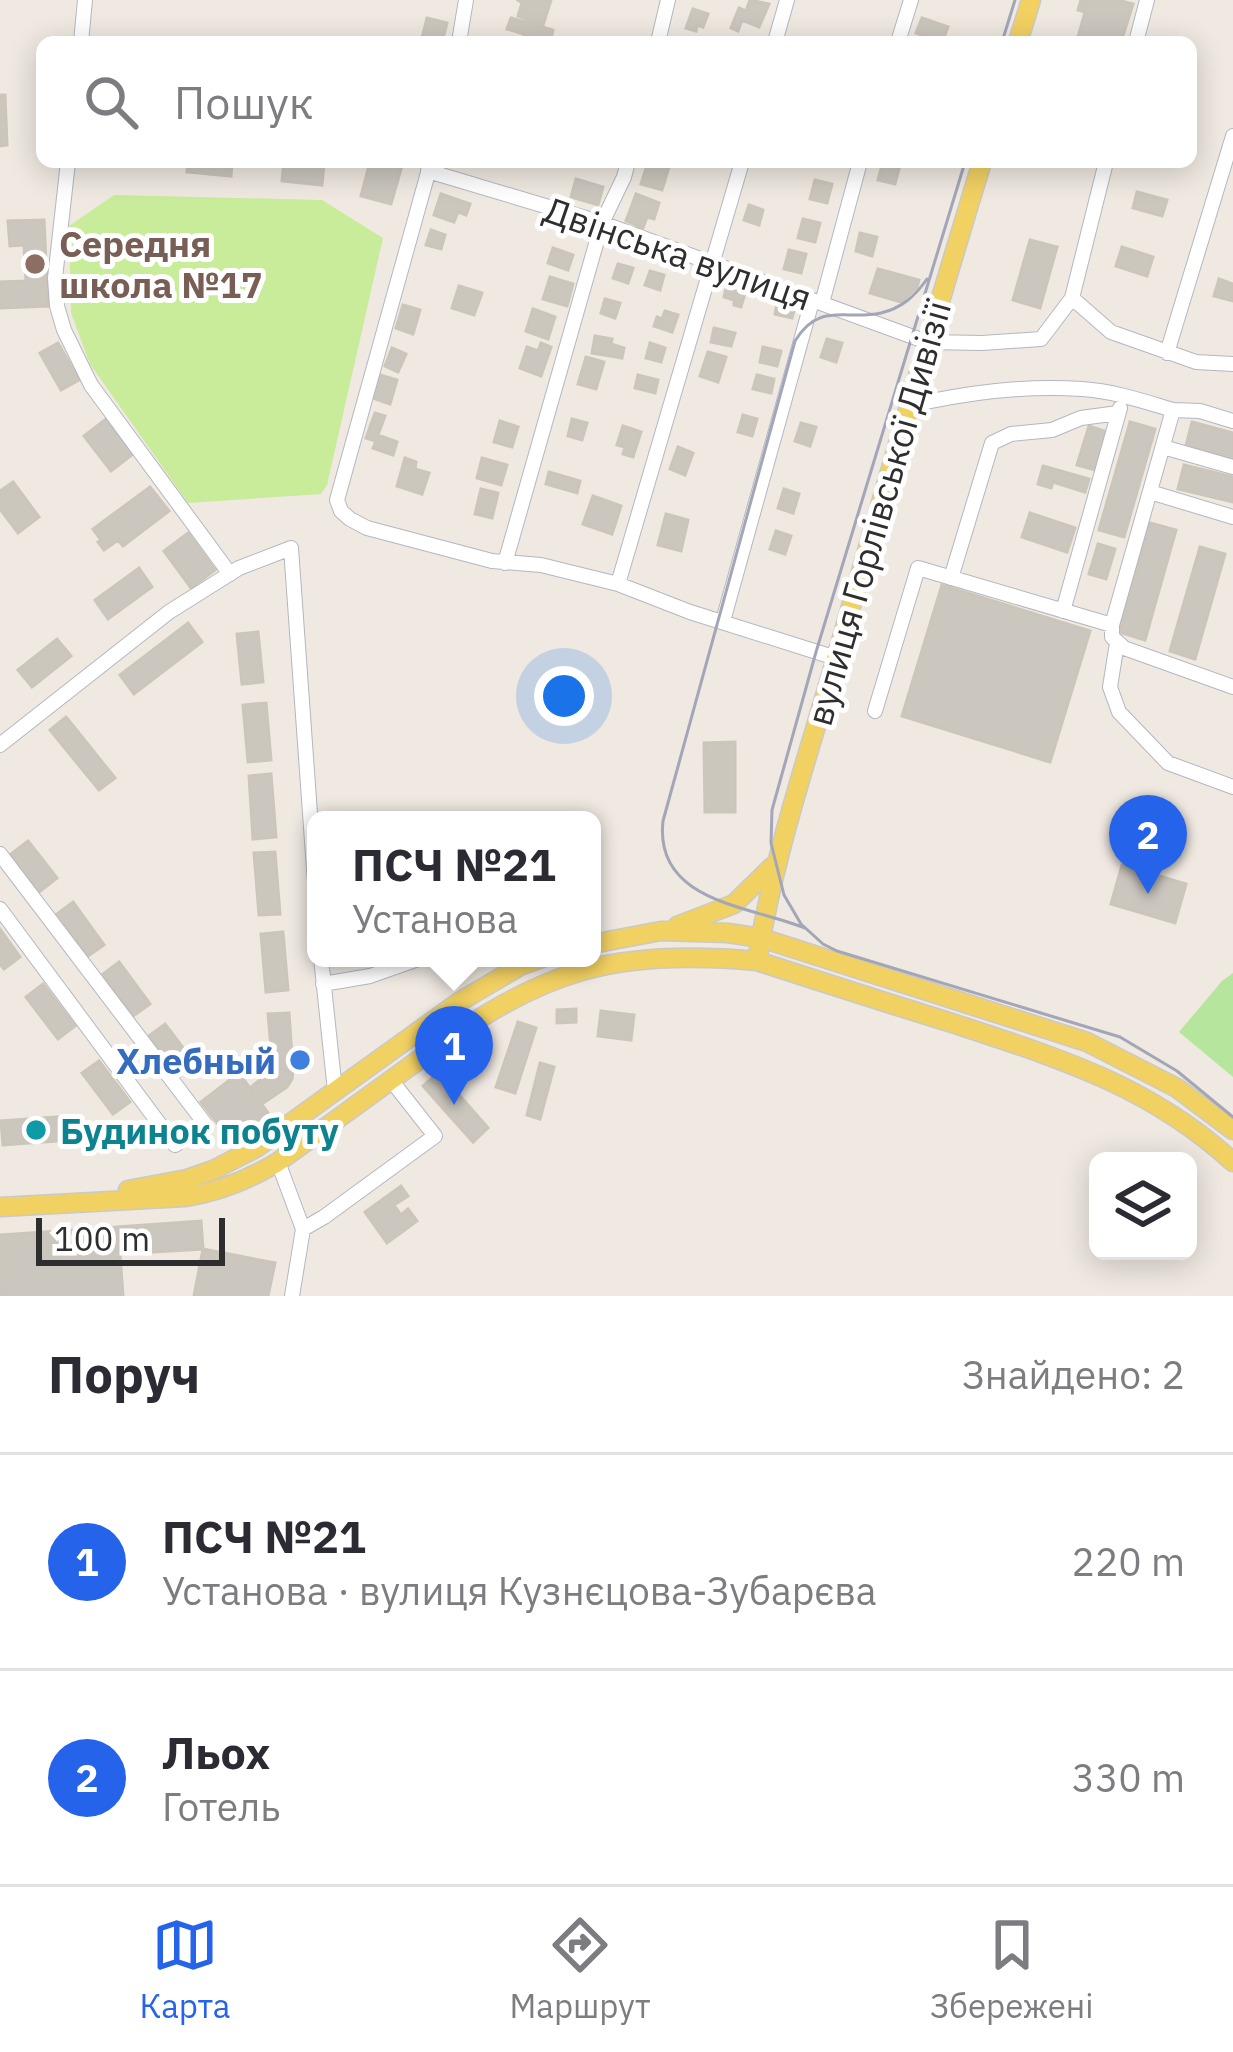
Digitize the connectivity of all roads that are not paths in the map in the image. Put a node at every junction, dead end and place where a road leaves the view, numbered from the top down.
1 (86, 0) edge
2 (466, 0) edge
3 (668, 0) edge
4 (787, 0) edge
5 (911, 0) edge
6 (1031, 0) edge
7 (1147, 0) edge
8 (82, 36) edge
9 (460, 36) edge
10 (659, 36) edge
11 (777, 36) edge
12 (900, 36) edge
13 (1020, 36) edge
14 (1138, 36) edge
15 (1233, 136) edge
16 (67, 168) edge
17 (429, 168) edge
18 (436, 168) edge
19 (626, 168) edge
20 (740, 168) edge
21 (858, 168) edge
22 (980, 168) edge
23 (1104, 168) edge
24 (602, 223) junction
25 (710, 264) junction
26 (1072, 298) junction
27 (817, 302) junction
28 (927, 341) junction
29 (1167, 353) junction
30 (1233, 364) edge
31 (1123, 395) junction
32 (907, 406) junction
33 (1173, 410) junction
34 (1118, 412) junction
35 (1233, 422) edge
36 (1163, 447) junction
37 (1233, 466) edge
38 (1150, 492) junction
39 (1233, 517) edge
40 (505, 562) junction
41 (230, 574) junction
42 (951, 578) junction
43 (618, 584) junction
44 (1063, 611) junction
45 (723, 621) junction
46 (1112, 626) junction
47 (1117, 643) junction
48 (836, 658) junction
49 (1233, 687) edge
50 (875, 711) dead end
51 (0, 745) edge
52 (1233, 787) edge
53 (311, 811) edge
54 (0, 854) edge
55 (775, 864) junction
56 (0, 909) edge
57 (661, 931) junction
58 (760, 938) junction
59 (601, 942) edge
60 (757, 961) junction
61 (322, 967) edge
62 (396, 967) edge
63 (522, 967) edge
64 (323, 984) junction
65 (391, 1080) junction
66 (335, 1091) junction
67 (1233, 1130) edge
68 (278, 1162) junction
69 (1233, 1162) edge
70 (46, 1203) junction
71 (0, 1207) edge
72 (303, 1229) junction
73 (292, 1296) edge

1 - 8 street
2 - 9 street
3 - 10 street
4 - 11 street
5 - 12 street
6 - 13 main road
7 - 14 street
15 - 29 street
16 - 41 street
17 - 40 street
18 - 24 street, Двінська вулиця
19 - 24 street
20 - 25 street
21 - 27 street
22 - 28 main road, вулиця Горлівської Дивізії
23 - 26 street
24 - 25 street, Двінська вулиця
24 - 40 street
25 - 27 street, Двінська вулиця
25 - 43 street
26 - 28 street, Двінська вулиця
26 - 29 street
27 - 28 street, Двінська вулиця
27 - 45 street
28 - 32 main road, вулиця Горлівської Дивізії
29 - 30 street
31 - 32 street
31 - 33 street
31 - 34 street
32 - 48 main road, вулиця Горлівської Дивізії
33 - 35 street
33 - 36 street
34 - 42 street
34 - 44 street
36 - 37 street
36 - 38 street
38 - 39 street
38 - 46 street
40 - 43 street
41 - 51 street
41 - 53 street
42 - 44 street
42 - 50 street
43 - 45 street
44 - 46 street
45 - 48 street
46 - 47 street
47 - 49 street
47 - 52 street
48 - 55 main road, вулиця Горлівської Дивізії
54 - 56 street
55 - 57 main road
55 - 58 main road, вулиця Горлівської Дивізії
57 - 58 main road
57 - 59 main road
58 - 60 main road, вулиця Горлівської Дивізії
58 - 67 main road
60 - 65 main road
60 - 69 main road
61 - 64 street
62 - 64 street
63 - 66 main road
64 - 66 street
65 - 68 main road
65 - 72 street
66 - 70 main road
68 - 70 main road
68 - 72 street
70 - 71 main road
72 - 73 street

